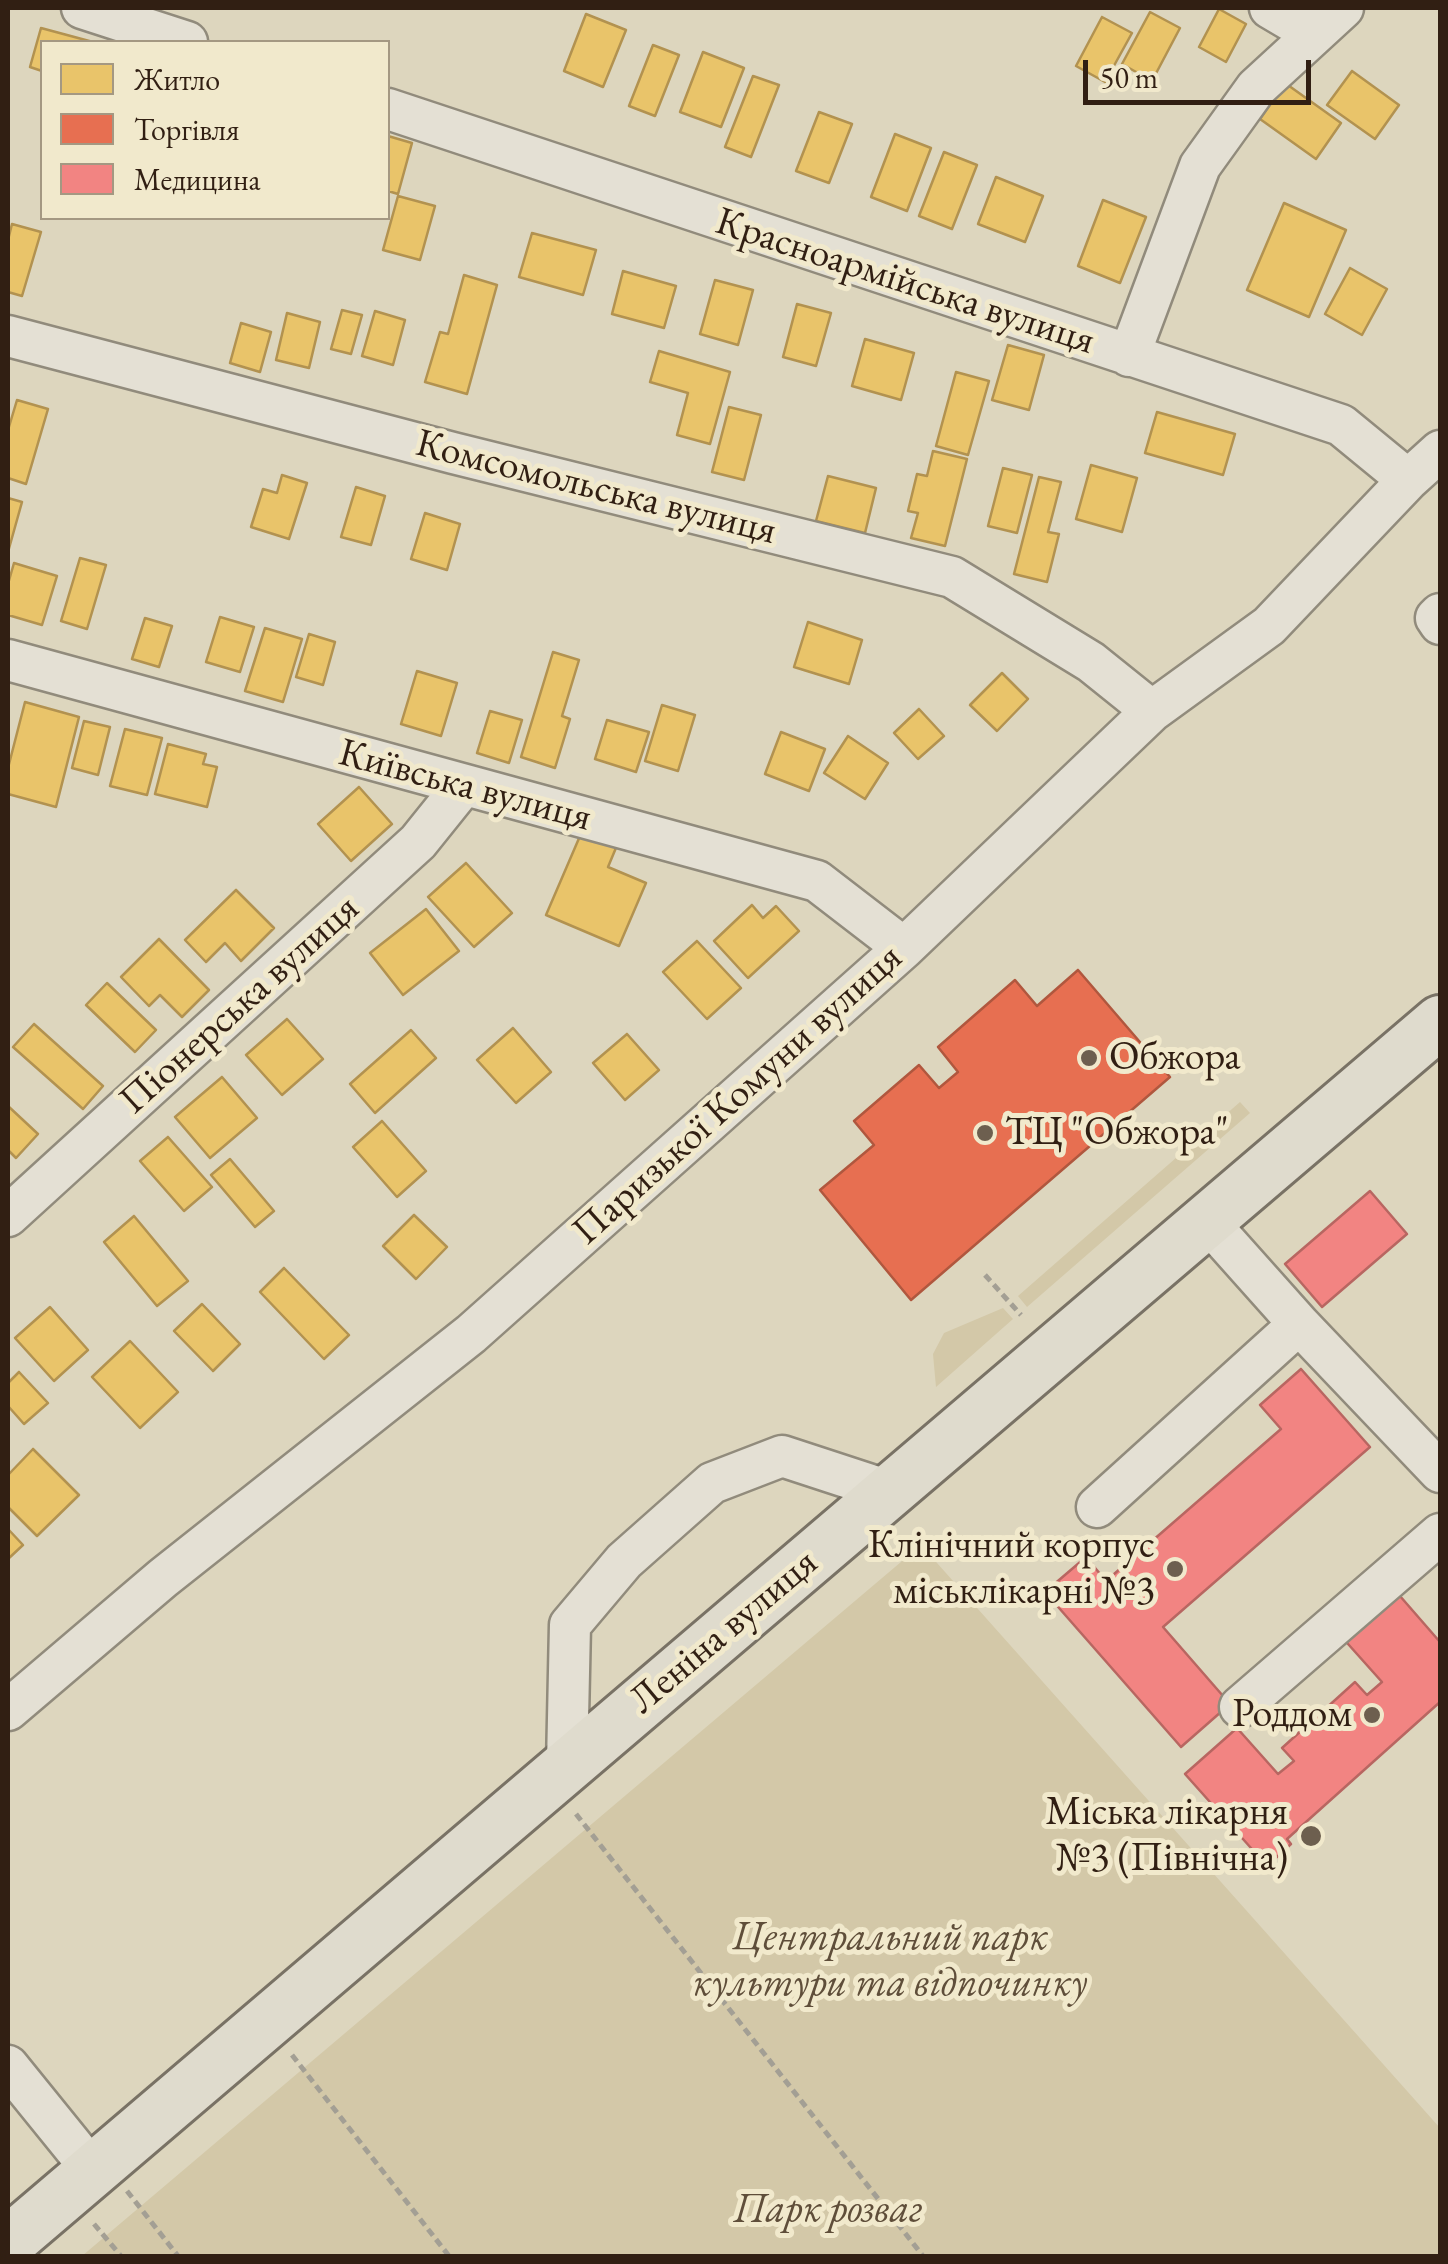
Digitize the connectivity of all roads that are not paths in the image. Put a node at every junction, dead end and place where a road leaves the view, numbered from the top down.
1 (82, 8) edge
2 (1270, 8) edge
3 (1343, 8) edge
4 (1314, 34) junction
5 (181, 40) edge
6 (390, 110) edge
7 (8, 336) edge
8 (1129, 356) junction
9 (1440, 450) edge
10 (1408, 480) junction
11 (1440, 614) edge
12 (1440, 624) edge
13 (8, 660) edge
14 (1152, 711) junction
15 (463, 786) junction
16 (904, 948) junction
17 (1440, 1022) edge
18 (8, 1216) edge
19 (1208, 1222) junction
20 (1299, 1324) junction
21 (1440, 1472) edge
22 (889, 1491) junction
23 (1097, 1507) dead end
24 (1440, 1534) edge
25 (1240, 1708) dead end
26 (8, 1710) edge
27 (558, 1772) junction
28 (8, 2066) edge
29 (98, 2166) junction
30 (8, 2243) edge

1 - 5 street
2 - 4 street
3 - 4 street
4 - 8 street
6 - 8 street, Красноармійська вулиця
7 - 14 street, Комсомольська вулиця
8 - 10 street, Красноармійська вулиця
9 - 10 street, Паризької Комуни вулиця
10 - 14 street, Паризької Комуни вулиця
11 - 12 street
13 - 15 street, Київська вулиця
14 - 16 street, Паризької Комуни вулиця
15 - 16 street, Київська вулиця
15 - 18 street, Піонерська вулиця
16 - 26 street, Паризької Комуни вулиця
17 - 19 main road, Леніна вулиця
19 - 20 street
19 - 22 main road, Леніна вулиця
20 - 21 street
20 - 23 street
22 - 27 main road, Леніна вулиця
22 - 27 street
24 - 25 street
27 - 29 main road, Леніна вулиця
28 - 29 street
29 - 30 main road, Леніна вулиця

